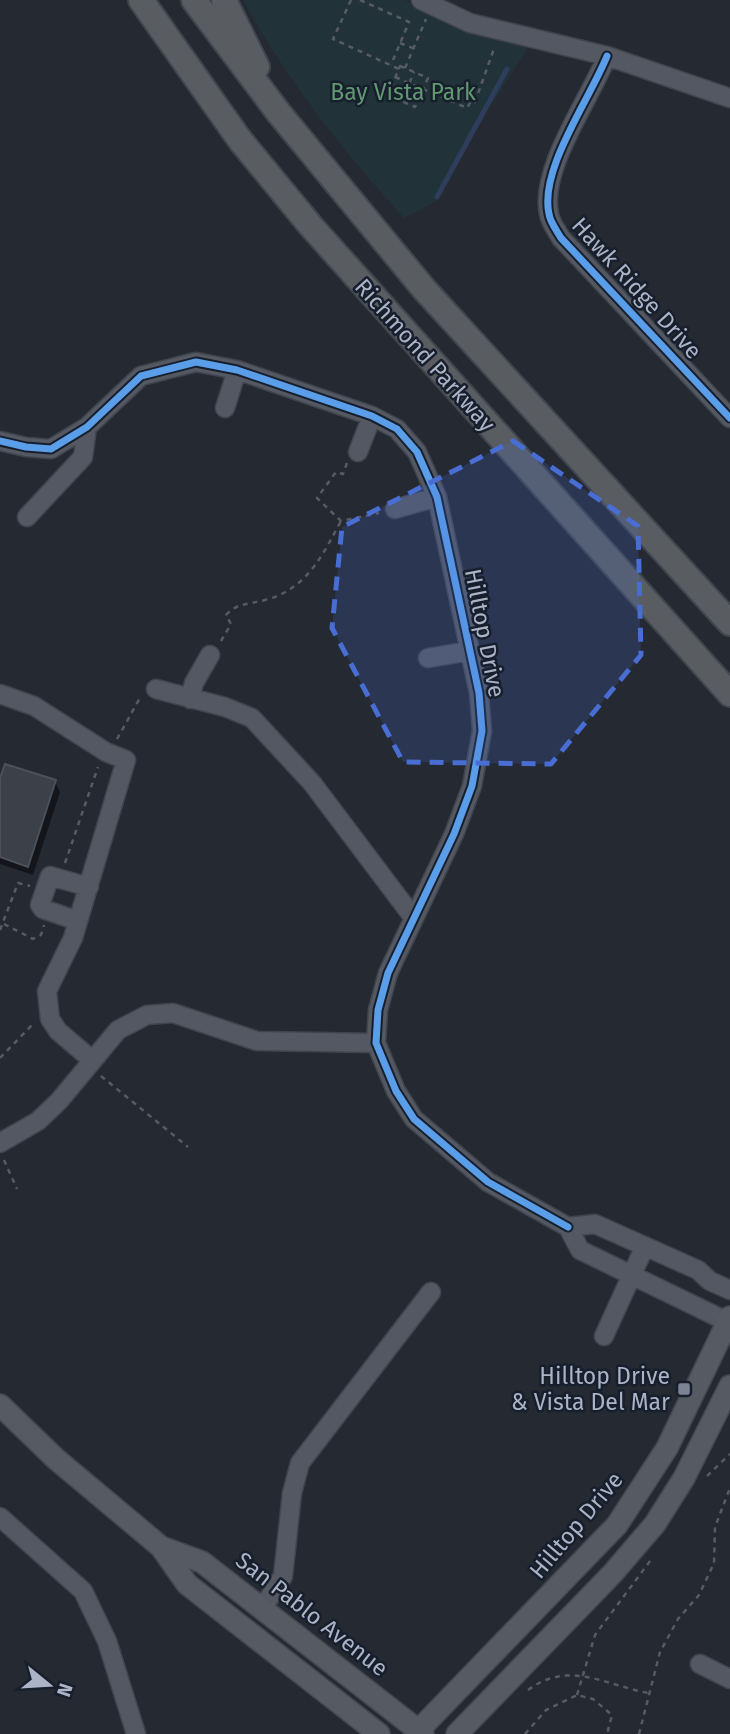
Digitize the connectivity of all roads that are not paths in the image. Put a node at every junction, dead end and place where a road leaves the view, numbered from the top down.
1 (141, 0) edge
2 (194, 0) edge
3 (223, 0) edge
4 (423, 1) edge
5 (607, 56) junction
6 (730, 98) edge
7 (278, 112) junction
8 (237, 370) junction
9 (225, 408) dead end
10 (372, 416) junction
11 (730, 418) edge
12 (88, 426) junction
13 (0, 441) edge
14 (352, 457) road end
15 (437, 497) junction
16 (395, 509) road end
17 (27, 517) dead end
18 (730, 623) edge
19 (470, 651) junction
20 (210, 655) road end
21 (428, 658) dead end
22 (156, 689) dead end
23 (0, 694) edge
24 (730, 694) edge
25 (190, 699) junction
26 (89, 887) junction
27 (413, 917) junction
28 (78, 921) junction
29 (376, 1044) junction
30 (92, 1059) junction
31 (0, 1143) edge
32 (568, 1227) junction
33 (645, 1246) junction
34 (631, 1275) junction
35 (730, 1290) edge
36 (431, 1292) dead end
37 (729, 1321) edge
38 (604, 1336) dead end
39 (730, 1386) edge
40 (0, 1405) edge
41 (0, 1517) edge
42 (161, 1548) junction
43 (262, 1609) junction
44 (700, 1664) dead end
45 (730, 1679) edge
46 (419, 1733) edge
47 (136, 1734) edge
48 (379, 1734) edge
49 (457, 1734) edge

1 - 24 highway, Richmond Parkway
2 - 7 highway, Richmond Parkway
3 - 7 highway
4 - 5 street
5 - 6 street
5 - 11 street, Hawk Ridge Drive
7 - 18 highway, Richmond Parkway
8 - 9 street
8 - 10 street, Hilltop Drive
8 - 12 street, Hilltop Drive
10 - 14 street
10 - 15 street, Hilltop Drive
12 - 13 street, Hilltop Drive
12 - 17 street
15 - 16 street
15 - 19 street, Hilltop Drive
19 - 21 street
19 - 27 street, Hilltop Drive
20 - 25 street
22 - 25 street
23 - 26 street
25 - 27 street
26 - 28 street
26 - 28 street
27 - 29 street, Hilltop Drive
28 - 30 street
29 - 30 street
29 - 32 street, Hilltop Drive
30 - 31 street
32 - 33 street
32 - 34 street
33 - 34 street
33 - 35 street
34 - 37 street
34 - 38 street
36 - 43 street
37 - 46 main road, Hilltop Drive
39 - 49 main road
40 - 42 main road, San Pablo Avenue
41 - 47 street
42 - 43 main road, San Pablo Avenue
42 - 48 main road, San Pablo Avenue
43 - 46 main road, San Pablo Avenue
44 - 45 street

